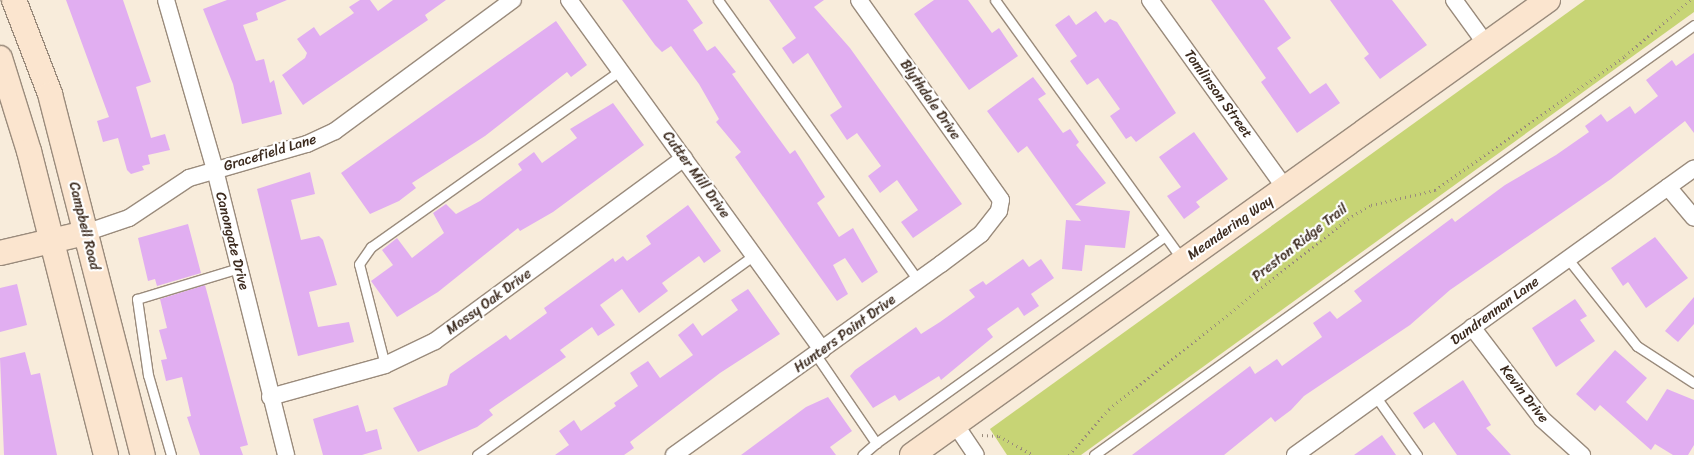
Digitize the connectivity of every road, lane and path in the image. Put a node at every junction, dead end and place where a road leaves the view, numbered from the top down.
1 (14, 0) edge
2 (166, 0) edge
3 (513, 0) edge
4 (569, 0) edge
5 (718, 0) edge
6 (859, 0) edge
7 (995, 0) edge
8 (1150, 0) edge
9 (1454, 0) edge
10 (1548, 0) edge
11 (1690, 0) edge
12 (1694, 25) edge
13 (1486, 44) junction
14 (0, 58) edge
15 (620, 70) junction
16 (684, 158) junction
17 (1694, 168) edge
18 (215, 170) junction
19 (1668, 187) junction
20 (1286, 189) junction
21 (1001, 200) joint
22 (1694, 218) edge
23 (85, 233) junction
24 (1165, 236) junction
25 (51, 240) junction
26 (0, 253) edge
27 (754, 255) junction
28 (1568, 258) junction
29 (1184, 262) junction
30 (239, 268) junction
31 (918, 280) junction
32 (1472, 328) junction
33 (819, 353) junction
34 (385, 365) junction
35 (1694, 383) edge
36 (270, 397) junction
37 (1376, 397) junction
38 (955, 424) junction
39 (876, 443) junction
40 (972, 449) edge
41 (106, 455) edge
42 (143, 455) edge
43 (172, 455) edge
44 (286, 455) edge
45 (477, 455) edge
46 (674, 455) edge
47 (862, 455) edge
48 (912, 455) edge
49 (1033, 455) edge
50 (1069, 455) edge
51 (1094, 455) edge
52 (1295, 455) edge
53 (1417, 455) edge
54 (1582, 455) edge

1 - 23 main road, Campbell Road
2 - 18 street, Canongate Drive
3 - 18 street, Gracefield Lane
4 - 15 street, Cutter Mill Drive
5 - 31 lane
6 - 21 street, Blythdale Drive
7 - 24 lane
8 - 20 street, Tomlinson Street
9 - 13 street
10 - 13 main road, Meandering Way
11 - 50 path, Preston Ridge Trail
12 - 51 lane
13 - 20 main road, Meandering Way
14 - 25 main road
15 - 16 street, Cutter Mill Drive
15 - 34 lane
16 - 27 street, Cutter Mill Drive
16 - 34 street, Mossy Oak Drive
17 - 19 street, Dundrennan Lane
18 - 23 street, Gracefield Lane
18 - 30 street, Canongate Drive
19 - 22 street
19 - 28 street, Dundrennan Lane
20 - 29 main road, Meandering Way
21 - 31 street, Hunters Point Drive
23 - 25 main road, Gracefield Lane
23 - 42 main road, Campbell Road
24 - 29 lane
24 - 39 lane
25 - 26 main road, Gracefield Lane
25 - 41 main road
27 - 33 street, Cutter Mill Drive
27 - 45 lane
28 - 32 street, Dundrennan Lane
28 - 35 lane
29 - 38 main road, Meandering Way
30 - 36 street, Canongate Drive
30 - 43 lane
31 - 33 street, Hunters Point Drive
32 - 37 street, Dundrennan Lane
32 - 54 street, Kevin Drive
33 - 39 lane
33 - 46 street, Hunters Point Drive
34 - 36 street, Mossy Oak Drive
36 - 44 street, Canongate Drive
37 - 52 street, Dundrennan Lane
37 - 53 lane
38 - 40 street
38 - 48 main road, Meandering Way
39 - 47 lane
40 - 49 path

